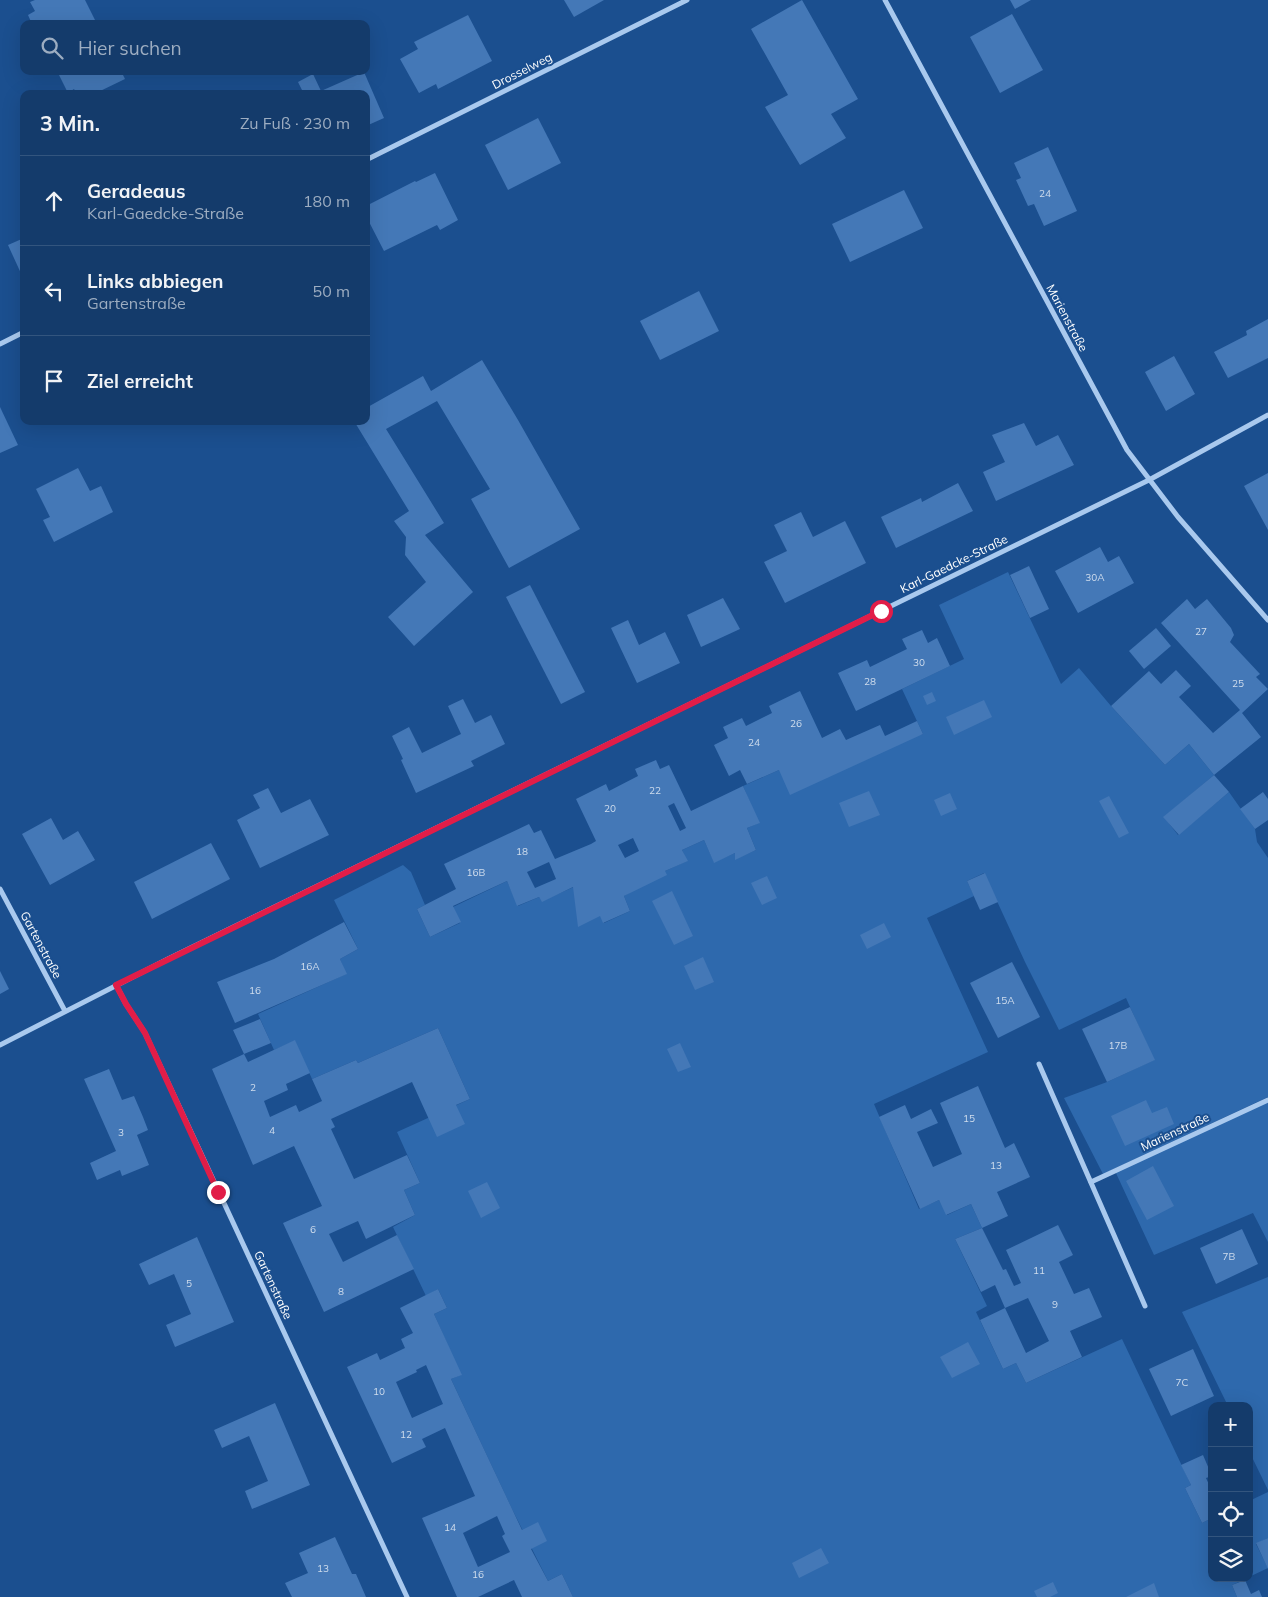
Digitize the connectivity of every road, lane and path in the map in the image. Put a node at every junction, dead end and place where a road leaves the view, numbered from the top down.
1 (687, 0) edge
2 (886, 0) edge
3 (370, 158) edge
4 (20, 334) edge
5 (0, 344) edge
6 (1268, 415) edge
7 (1149, 480) junction
8 (1268, 620) edge
9 (0, 889) edge
10 (116, 985) junction
11 (65, 1011) junction
12 (0, 1045) edge
13 (1039, 1064) dead end
14 (1268, 1100) edge
15 (1091, 1182) junction
16 (1145, 1306) dead end
17 (407, 1597) edge

1 - 3 street, Drosselweg
2 - 7 street, Marienstraße
4 - 5 street
6 - 7 street, Karl-Gaedcke-Straße
7 - 8 street, Marienstraße
7 - 10 street, Karl-Gaedcke-Straße
9 - 11 street, Gartenstraße
10 - 11 street, Karl-Gaedcke-Straße
10 - 17 street, Gartenstraße
11 - 12 street, Karl-Gaedcke-Straße
13 - 15 street
14 - 15 street, Marienstraße
15 - 16 street

